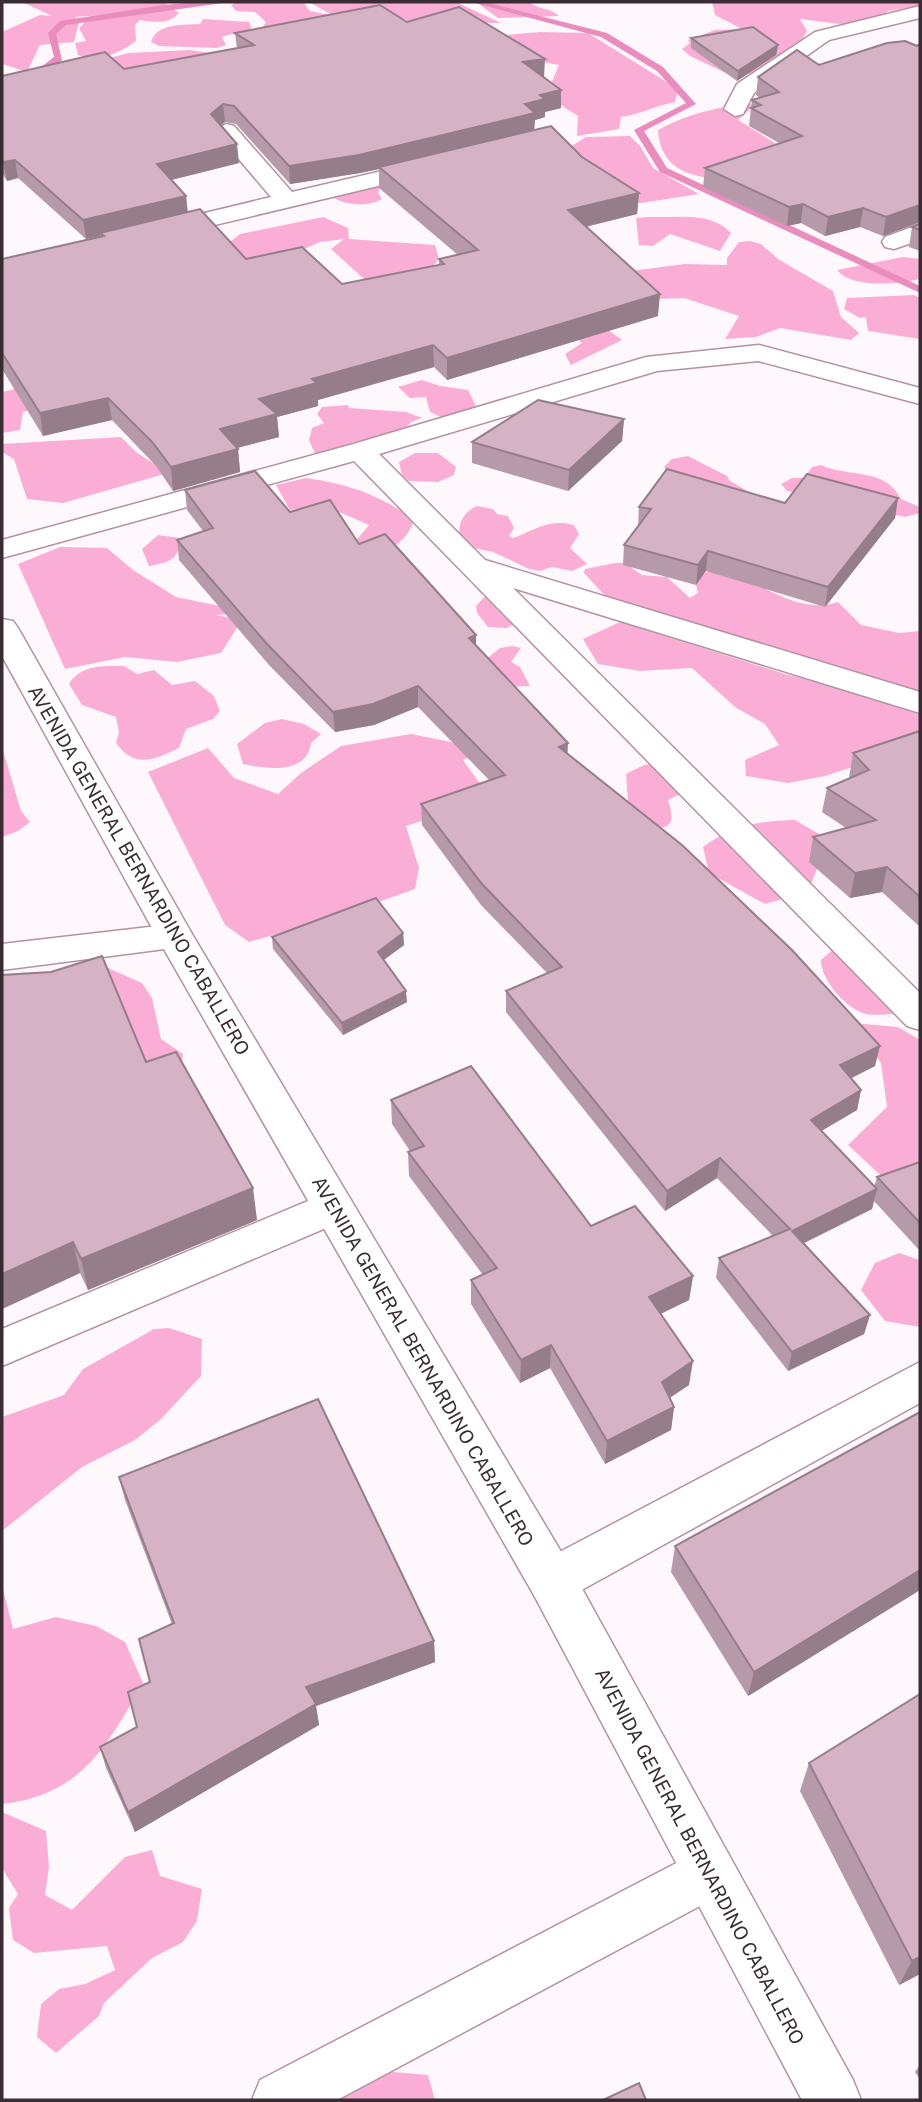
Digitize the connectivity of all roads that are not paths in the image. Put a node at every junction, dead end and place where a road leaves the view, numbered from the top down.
1 (920, 12) edge
2 (735, 109) dead end
3 (226, 131) edge
4 (450, 162) edge
5 (287, 201) junction
6 (920, 231) edge
7 (138, 237) edge
8 (894, 242) dead end
9 (920, 396) edge
10 (360, 451) junction
11 (2, 549) edge
12 (473, 565) junction
13 (2, 628) edge
14 (920, 703) edge
15 (175, 937) junction
16 (2, 957) edge
17 (920, 1016) edge
18 (332, 1207) junction
19 (2, 1348) edge
20 (920, 1381) edge
21 (552, 1581) junction
22 (709, 1872) junction
23 (280, 2100) edge
24 (832, 2100) edge

1 - 2 street
3 - 5 street
4 - 5 street
5 - 7 street
6 - 8 street
9 - 10 street
10 - 11 street
10 - 12 street
12 - 14 street
12 - 17 street
13 - 15 street, AVENIDA GENERAL BERNARDINO CABALLERO
15 - 16 street
15 - 18 street, AVENIDA GENERAL BERNARDINO CABALLERO
18 - 19 street
18 - 21 street, AVENIDA GENERAL BERNARDINO CABALLERO
20 - 21 street
21 - 22 street, AVENIDA GENERAL BERNARDINO CABALLERO
22 - 23 street
22 - 24 street, AVENIDA GENERAL BERNARDINO CABALLERO

